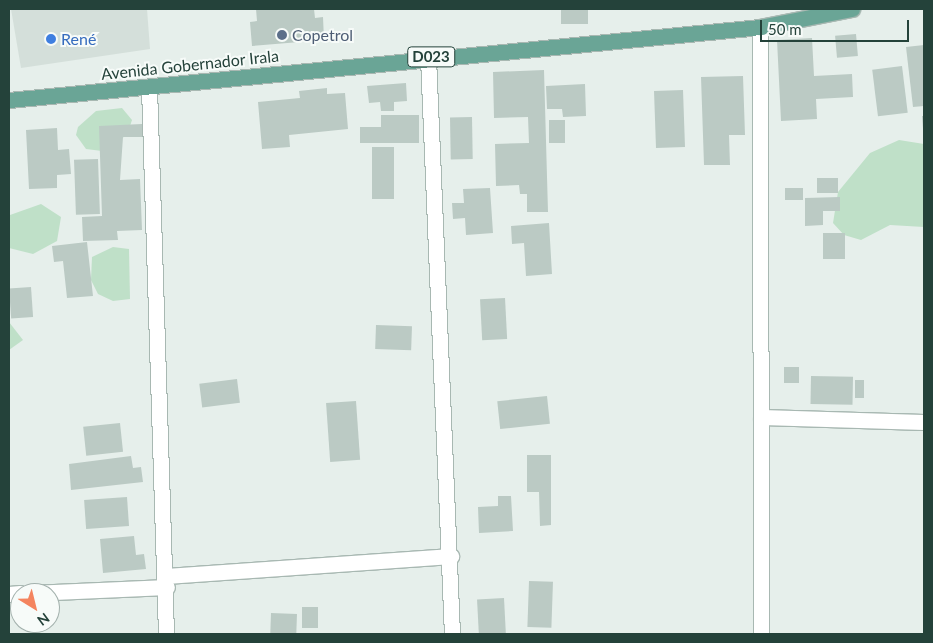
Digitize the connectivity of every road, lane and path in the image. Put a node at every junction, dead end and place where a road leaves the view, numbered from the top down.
1 (852, 9) edge
2 (760, 27) junction
3 (428, 57) junction
4 (149, 87) junction
5 (9, 100) edge
6 (761, 417) junction
7 (924, 422) edge
8 (451, 556) junction
9 (166, 582) junction
10 (60, 591) edge
11 (166, 634) edge
12 (452, 634) edge
13 (761, 634) edge

1 - 2 main road, Avenida Gobernador Irala / D023
2 - 3 main road, Avenida Gobernador Irala / D023
2 - 6 street
3 - 4 main road, Avenida Gobernador Irala / D023
3 - 8 street
4 - 5 main road, Avenida Gobernador Irala / D023
4 - 9 street
6 - 7 street
6 - 13 street
8 - 9 street
8 - 12 street
9 - 10 street
9 - 11 street

